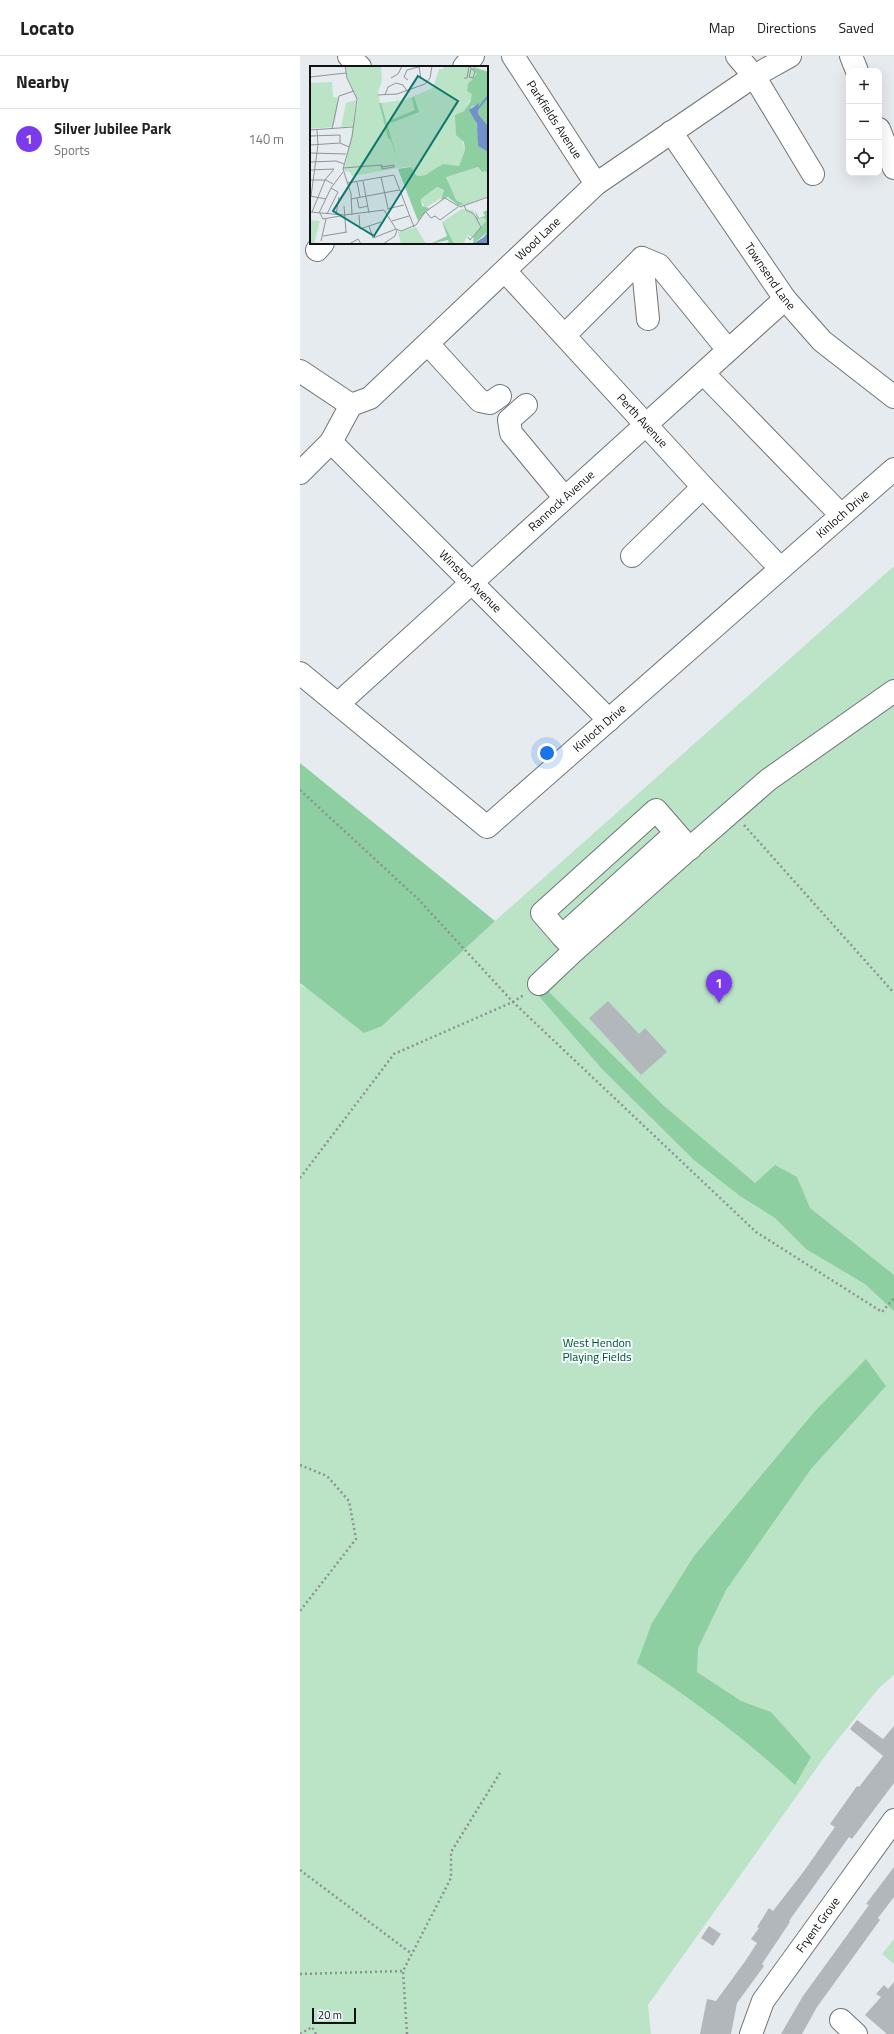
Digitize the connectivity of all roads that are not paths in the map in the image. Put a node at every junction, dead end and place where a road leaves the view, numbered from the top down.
1 (349, 56) edge
2 (473, 56) edge
3 (513, 56) edge
4 (736, 56) edge
5 (790, 56) edge
6 (851, 56) edge
7 (359, 66) edge
8 (465, 66) edge
9 (856, 68) edge
10 (754, 76) junction
11 (671, 132) junction
12 (882, 137) edge
13 (894, 168) edge
14 (813, 174) dead end
15 (596, 184) junction
16 (642, 258) junction
17 (505, 271) junction
18 (785, 299) junction
19 (648, 319) dead end
20 (564, 334) junction
21 (428, 344) junction
22 (728, 350) junction
23 (300, 371) edge
24 (704, 374) junction
25 (500, 396) dead end
26 (894, 398) edge
27 (350, 405) junction
28 (526, 405) dead end
29 (646, 423) junction
30 (331, 442) junction
31 (894, 469) edge
32 (300, 474) edge
33 (703, 487) junction
34 (564, 497) junction
35 (841, 515) junction
36 (632, 556) dead end
37 (780, 568) junction
38 (471, 582) junction
39 (300, 673) edge
40 (894, 692) edge
41 (338, 704) junction
42 (609, 720) junction
43 (686, 852) junction
44 (569, 943) junction
45 (539, 984) road end
46 (894, 1820) edge
47 (751, 2034) edge

1 - 7 street
2 - 8 street
3 - 15 street, Parkfields Avenue
4 - 10 street
5 - 10 street, Wood Lane
6 - 9 street
10 - 11 street, Wood Lane
10 - 14 street
11 - 15 street, Wood Lane
11 - 18 street, Townsend Lane
12 - 13 street
15 - 17 street, Wood Lane
16 - 19 street
16 - 20 street
16 - 22 street
17 - 20 street, Perth Avenue
17 - 21 street, Wood Lane
18 - 22 street, Rannock Avenue
18 - 26 street, Townsend Lane
20 - 29 street, Perth Avenue
21 - 25 street
21 - 27 street, Wood Lane
22 - 24 street, Rannock Avenue
23 - 27 street
24 - 29 street, Rannock Avenue
24 - 35 street
27 - 30 street
28 - 34 street
29 - 33 street, Perth Avenue
29 - 34 street, Rannock Avenue
30 - 32 street
30 - 38 street, Winston Avenue
31 - 35 street, Kinloch Drive
33 - 36 street
33 - 37 street, Perth Avenue
34 - 38 street, Rannock Avenue
35 - 37 street, Kinloch Drive
37 - 42 street, Kinloch Drive
38 - 41 street, Rannock Avenue
38 - 42 street, Winston Avenue
39 - 41 street, Kinloch Drive
40 - 43 street
41 - 42 street, Kinloch Drive
43 - 44 street
43 - 44 street
44 - 45 street
46 - 47 street, Fryent Grove

